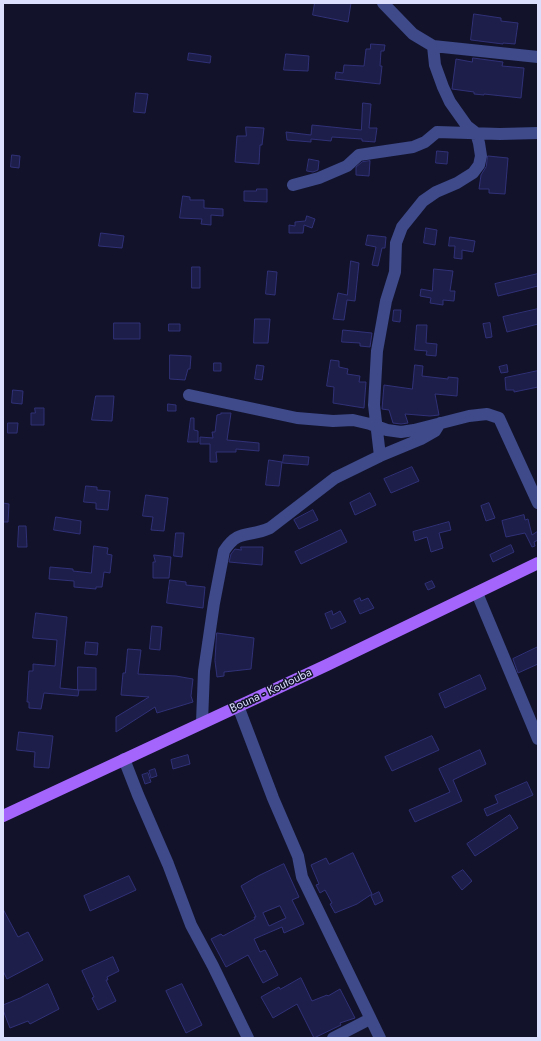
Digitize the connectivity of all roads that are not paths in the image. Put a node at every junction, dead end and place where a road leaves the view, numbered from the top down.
1 (383, 3) edge
2 (433, 46) junction
3 (538, 57) edge
4 (476, 133) junction
5 (538, 133) edge
6 (293, 185) dead end
7 (189, 395) dead end
8 (440, 423) junction
9 (376, 426) junction
10 (380, 456) junction
11 (538, 503) edge
12 (538, 563) edge
13 (477, 593) junction
14 (238, 706) junction
15 (202, 722) junction
16 (538, 739) edge
17 (124, 759) junction
18 (3, 816) edge
19 (370, 1020) junction
20 (248, 1038) edge
21 (333, 1038) edge
22 (380, 1038) edge

1 - 2 street
2 - 3 street
2 - 4 street
4 - 5 street
4 - 6 street
4 - 9 street
7 - 9 street
8 - 9 street
8 - 10 street
8 - 11 street
9 - 10 street
10 - 15 street
12 - 13 main road, Bouna - Koutouba
13 - 14 main road, Bouna - Koutouba
13 - 16 street
14 - 15 main road, Bouna - Koutouba
14 - 19 street
15 - 17 main road, Bouna - Koutouba
17 - 18 main road, Bouna - Koutouba
17 - 20 street
19 - 21 street
19 - 22 street

